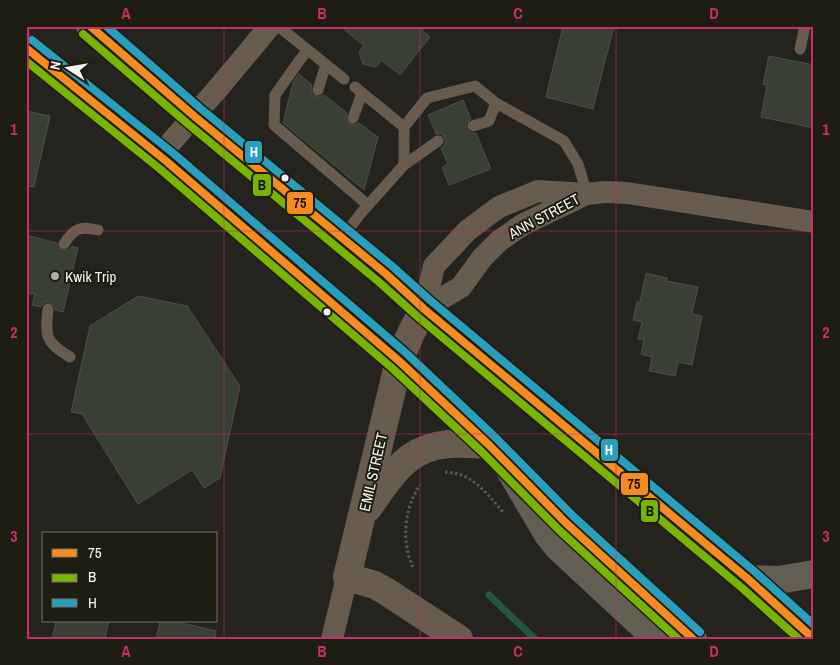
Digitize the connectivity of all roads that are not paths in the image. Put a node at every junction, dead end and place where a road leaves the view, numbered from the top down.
1 (90, 26) edge
2 (270, 26) edge
3 (278, 26) edge
4 (805, 26) edge
5 (26, 48) edge
6 (800, 49) dead end
7 (307, 50) junction
8 (326, 64) junction
9 (344, 79) dead end
10 (318, 90) dead end
11 (496, 103) junction
12 (194, 116) junction
13 (353, 118) dead end
14 (474, 126) dead end
15 (404, 127) junction
16 (438, 141) dead end
17 (159, 156) junction
18 (404, 165) junction
19 (587, 194) junction
20 (368, 205) junction
21 (814, 222) edge
22 (98, 230) dead end
23 (342, 238) junction
24 (64, 244) dead end
25 (48, 309) dead end
26 (424, 309) junction
27 (70, 356) dead end
28 (400, 361) junction
29 (496, 453) junction
30 (362, 515) junction
31 (814, 574) edge
32 (347, 577) junction
33 (748, 579) junction
34 (332, 639) edge
35 (459, 639) edge
36 (657, 639) edge
37 (693, 639) edge
38 (814, 639) edge

1 - 12 main road
2 - 12 street
3 - 7 lane
4 - 6 lane
5 - 17 main road
7 - 8 lane
7 - 20 lane
8 - 9 lane
8 - 10 lane
11 - 14 lane
11 - 15 lane
11 - 19 lane
12 - 17 street
12 - 23 main road
13 - 15 lane
15 - 18 lane
16 - 18 lane
17 - 28 main road
18 - 20 lane
19 - 21 street, ANN STREET
19 - 26 street, ANN STREET
19 - 26 street, ANN STREET
20 - 23 lane
22 - 24 lane
23 - 26 main road
25 - 27 lane
26 - 28 street, EMIL STREET
26 - 33 main road
28 - 29 main road
28 - 30 street, EMIL STREET
29 - 30 street
29 - 36 highway
29 - 37 main road
30 - 32 street, EMIL STREET
31 - 33 highway
32 - 34 street, EMIL STREET
32 - 35 street
33 - 38 main road

